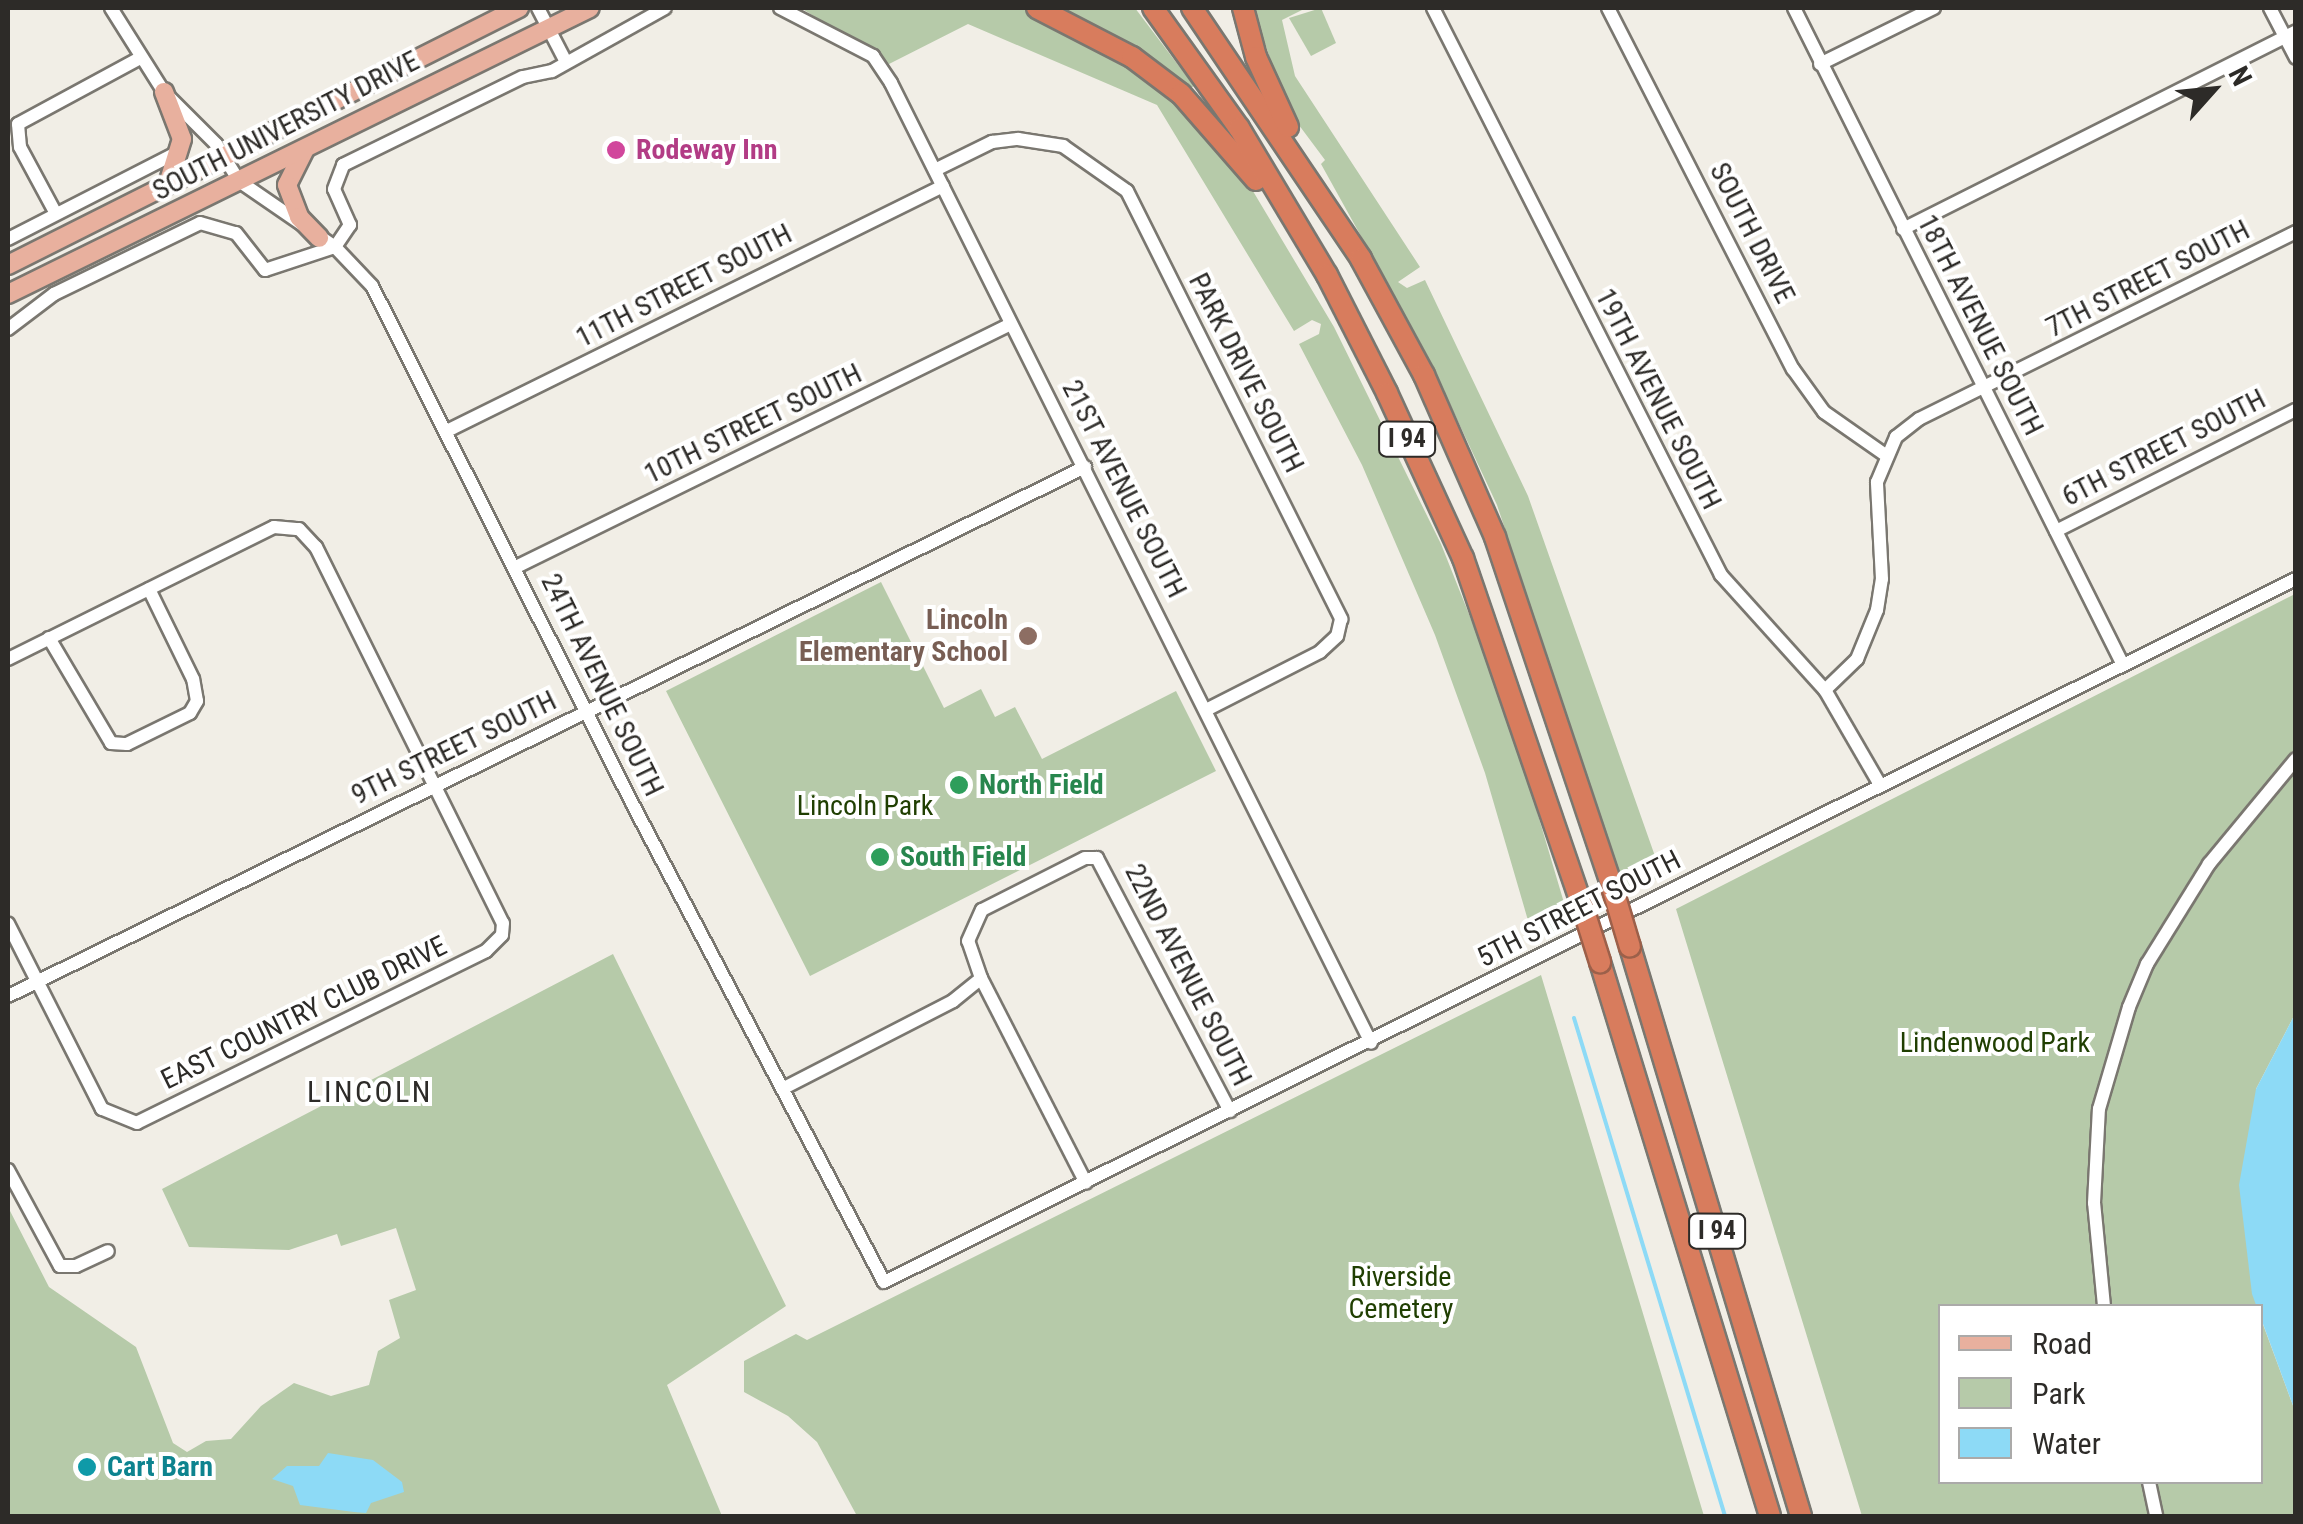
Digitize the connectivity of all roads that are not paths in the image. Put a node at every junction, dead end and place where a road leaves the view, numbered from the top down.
1 (111, 8) edge
2 (520, 8) edge
3 (538, 8) edge
4 (590, 8) edge
5 (665, 8) edge
6 (780, 8) edge
7 (1037, 8) edge
8 (1153, 8) edge
9 (1192, 8) edge
10 (1244, 8) edge
11 (1433, 8) edge
12 (1608, 8) edge
13 (1794, 8) edge
14 (1934, 8) edge
15 (2270, 8) edge
16 (548, 28) junction
17 (2290, 34) edge
18 (140, 58) junction
19 (2296, 58) edge
20 (566, 62) junction
21 (1820, 64) junction
22 (164, 92) junction
23 (308, 146) junction
24 (180, 151) junction
25 (224, 156) junction
26 (935, 170) junction
27 (239, 181) junction
28 (168, 184) junction
29 (943, 186) junction
30 (1316, 188) junction
31 (55, 212) junction
32 (82, 228) junction
33 (1903, 229) junction
34 (2296, 232) edge
35 (8, 239) edge
36 (327, 242) junction
37 (8, 265) edge
38 (8, 277) edge
39 (8, 294) edge
40 (1349, 319) junction
41 (1012, 324) junction
42 (8, 328) edge
43 (1984, 388) junction
44 (2296, 410) edge
45 (447, 431) junction
46 (1884, 454) junction
47 (1085, 467) junction
48 (2056, 530) junction
49 (516, 567) junction
50 (2296, 580) edge
51 (149, 589) junction
52 (49, 638) junction
53 (8, 659) edge
54 (2123, 665) junction
55 (1825, 690) junction
56 (1208, 709) junction
57 (587, 710) junction
58 (2296, 758) edge
59 (438, 784) junction
60 (1880, 785) junction
61 (8, 924) edge
62 (982, 978) junction
63 (38, 981) junction
64 (8, 996) edge
65 (1371, 1043) junction
66 (784, 1088) junction
67 (1230, 1111) junction
68 (8, 1170) edge
69 (1086, 1183) junction
70 (108, 1251) dead end
71 (884, 1282) joint
72 (2104, 1304) edge
73 (2149, 1484) edge
74 (1770, 1516) edge
75 (1800, 1516) edge
76 (2156, 1516) edge

1 - 18 street, 24TH AVENUE SOUTH
2 - 25 main road, SOUTH UNIVERSITY DRIVE
3 - 16 street
4 - 16 main road, SOUTH UNIVERSITY DRIVE
5 - 20 street
6 - 26 street, 21ST AVENUE SOUTH
7 - 40 highway
8 - 40 highway, I 94
9 - 30 highway, I 94
10 - 30 highway
11 - 55 street, 19TH AVENUE SOUTH
12 - 46 street, SOUTH DRIVE
13 - 21 street, 18TH AVENUE SOUTH
14 - 21 street
15 - 17 street
16 - 20 street
16 - 23 main road, SOUTH UNIVERSITY DRIVE
17 - 19 street
17 - 33 street
18 - 22 street, 24TH AVENUE SOUTH
18 - 31 street
20 - 36 street
21 - 33 street, 18TH AVENUE SOUTH
22 - 24 main road
22 - 25 street, 24TH AVENUE SOUTH
23 - 27 main road, SOUTH UNIVERSITY DRIVE
23 - 36 main road
24 - 28 main road
24 - 31 street
25 - 27 street, 24TH AVENUE SOUTH
25 - 28 main road, SOUTH UNIVERSITY DRIVE
26 - 29 street, 21ST AVENUE SOUTH
26 - 56 street, PARK DRIVE SOUTH
27 - 36 street, 24TH AVENUE SOUTH
27 - 39 main road, SOUTH UNIVERSITY DRIVE
28 - 32 main road, SOUTH UNIVERSITY DRIVE
29 - 41 street, 21ST AVENUE SOUTH
29 - 45 street, 11TH STREET SOUTH
30 - 75 highway, I 94, bridge
31 - 35 street
32 - 37 main road, SOUTH UNIVERSITY DRIVE
32 - 38 main road
33 - 43 street, 18TH AVENUE SOUTH
34 - 43 street, 7TH STREET SOUTH
36 - 42 street
36 - 45 street, 24TH AVENUE SOUTH
40 - 74 highway, I 94, bridge
41 - 47 street, 21ST AVENUE SOUTH
41 - 49 street, 10TH STREET SOUTH
43 - 46 street, 7TH STREET SOUTH
43 - 48 street, 18TH AVENUE SOUTH
44 - 48 street, 6TH STREET SOUTH
45 - 49 street, 24TH AVENUE SOUTH
46 - 55 street
47 - 56 street, 21ST AVENUE SOUTH
47 - 57 street, 9TH STREET SOUTH
48 - 54 street, 18TH AVENUE SOUTH
49 - 57 street, 24TH AVENUE SOUTH
50 - 54 street, 5TH STREET SOUTH
51 - 52 street
51 - 52 street
51 - 59 street, EAST COUNTRY CLUB DRIVE
52 - 53 street
54 - 60 street, 5TH STREET SOUTH
55 - 60 street, 19TH AVENUE SOUTH
56 - 65 street, 21ST AVENUE SOUTH
57 - 59 street, 9TH STREET SOUTH
57 - 66 street, 24TH AVENUE SOUTH
58 - 72 street
59 - 63 street, 9TH STREET SOUTH
59 - 63 street, EAST COUNTRY CLUB DRIVE
60 - 65 street, 5TH STREET SOUTH
61 - 63 street, EAST COUNTRY CLUB DRIVE
62 - 66 street
62 - 67 street, 22ND AVENUE SOUTH
62 - 69 street
63 - 64 street, 9TH STREET SOUTH
65 - 67 street, 5TH STREET SOUTH
66 - 71 street, 24TH AVENUE SOUTH
67 - 69 street, 5TH STREET SOUTH
68 - 70 street
69 - 71 street, 5TH STREET SOUTH
73 - 76 street

